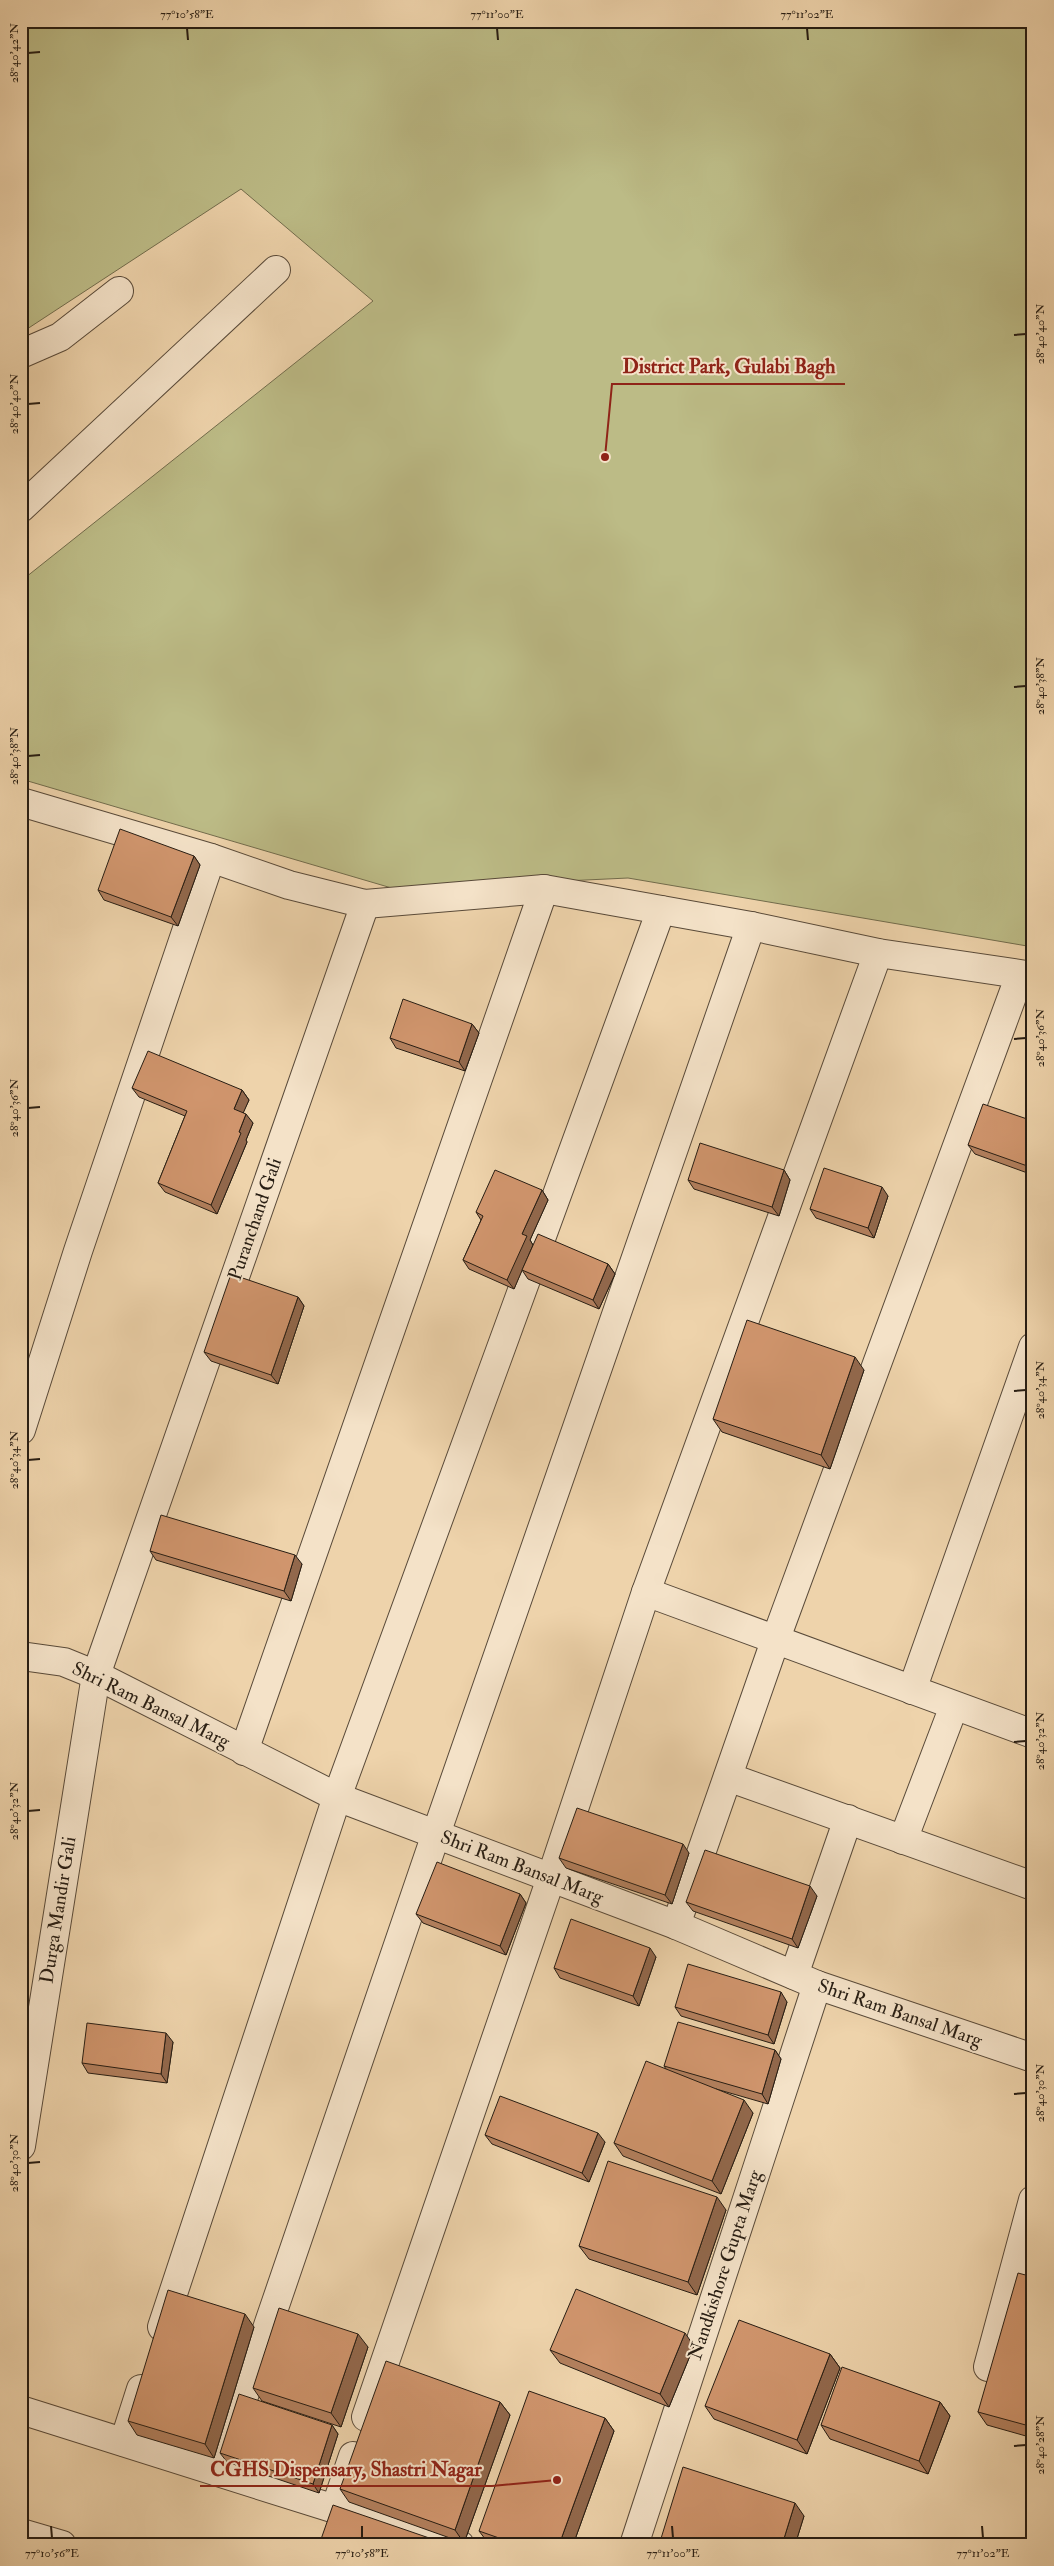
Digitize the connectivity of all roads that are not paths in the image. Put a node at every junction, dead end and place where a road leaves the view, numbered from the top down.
1 (276, 270) dead end
2 (119, 291) dead end
3 (21, 354) edge
4 (21, 508) edge
5 (21, 802) edge
6 (212, 858) junction
7 (544, 889) junction
8 (366, 904) junction
9 (661, 910) junction
10 (751, 926) junction
11 (878, 952) junction
12 (1027, 976) edge
13 (1033, 1347) edge
14 (21, 1430) edge
15 (646, 1592) junction
16 (776, 1641) junction
17 (21, 1656) edge
18 (96, 1675) junction
19 (912, 1690) junction
20 (954, 1706) junction
21 (1033, 1734) edge
22 (244, 1751) junction
23 (728, 1777) junction
24 (338, 1797) junction
25 (848, 1820) junction
26 (436, 1834) junction
27 (903, 1840) junction
28 (551, 1878) junction
29 (1033, 1886) edge
30 (676, 1924) junction
31 (806, 1980) junction
32 (1033, 2058) edge
33 (21, 2146) edge
34 (1033, 2200) edge
35 (988, 2367) dead end
36 (21, 2410) edge
37 (124, 2442) junction
38 (218, 2472) junction
39 (335, 2509) junction
40 (21, 2532) edge
41 (62, 2545) edge
42 (460, 2545) edge
43 (634, 2545) edge

1 - 4 street
2 - 3 street
5 - 6 street
6 - 8 street
6 - 14 street
7 - 8 street
7 - 9 street
7 - 22 street
8 - 18 street, Puranchand Gali
9 - 10 street
9 - 24 street
10 - 11 street
10 - 26 street
11 - 12 street
11 - 15 street
12 - 16 street
13 - 19 street
15 - 16 street
15 - 28 street
16 - 19 street
16 - 23 street
17 - 18 street, Shri Ram Bansal Marg
18 - 22 street, Shri Ram Bansal Marg
18 - 33 street, Durga Mandir Gali
19 - 20 street
20 - 21 street
20 - 27 street
22 - 24 street, Shri Ram Bansal Marg
23 - 25 street
23 - 30 street
24 - 26 street, Shri Ram Bansal Marg
24 - 37 street
25 - 27 street
25 - 31 street, Nandkishore Gupta Marg
26 - 28 street, Shri Ram Bansal Marg
26 - 38 street
27 - 29 street
28 - 30 street, Shri Ram Bansal Marg
28 - 39 street
30 - 31 street, Shri Ram Bansal Marg
31 - 32 street, Shri Ram Bansal Marg
31 - 43 street, Nandkishore Gupta Marg
34 - 35 street
36 - 37 street
37 - 38 street
38 - 39 street
39 - 42 street
40 - 41 street

